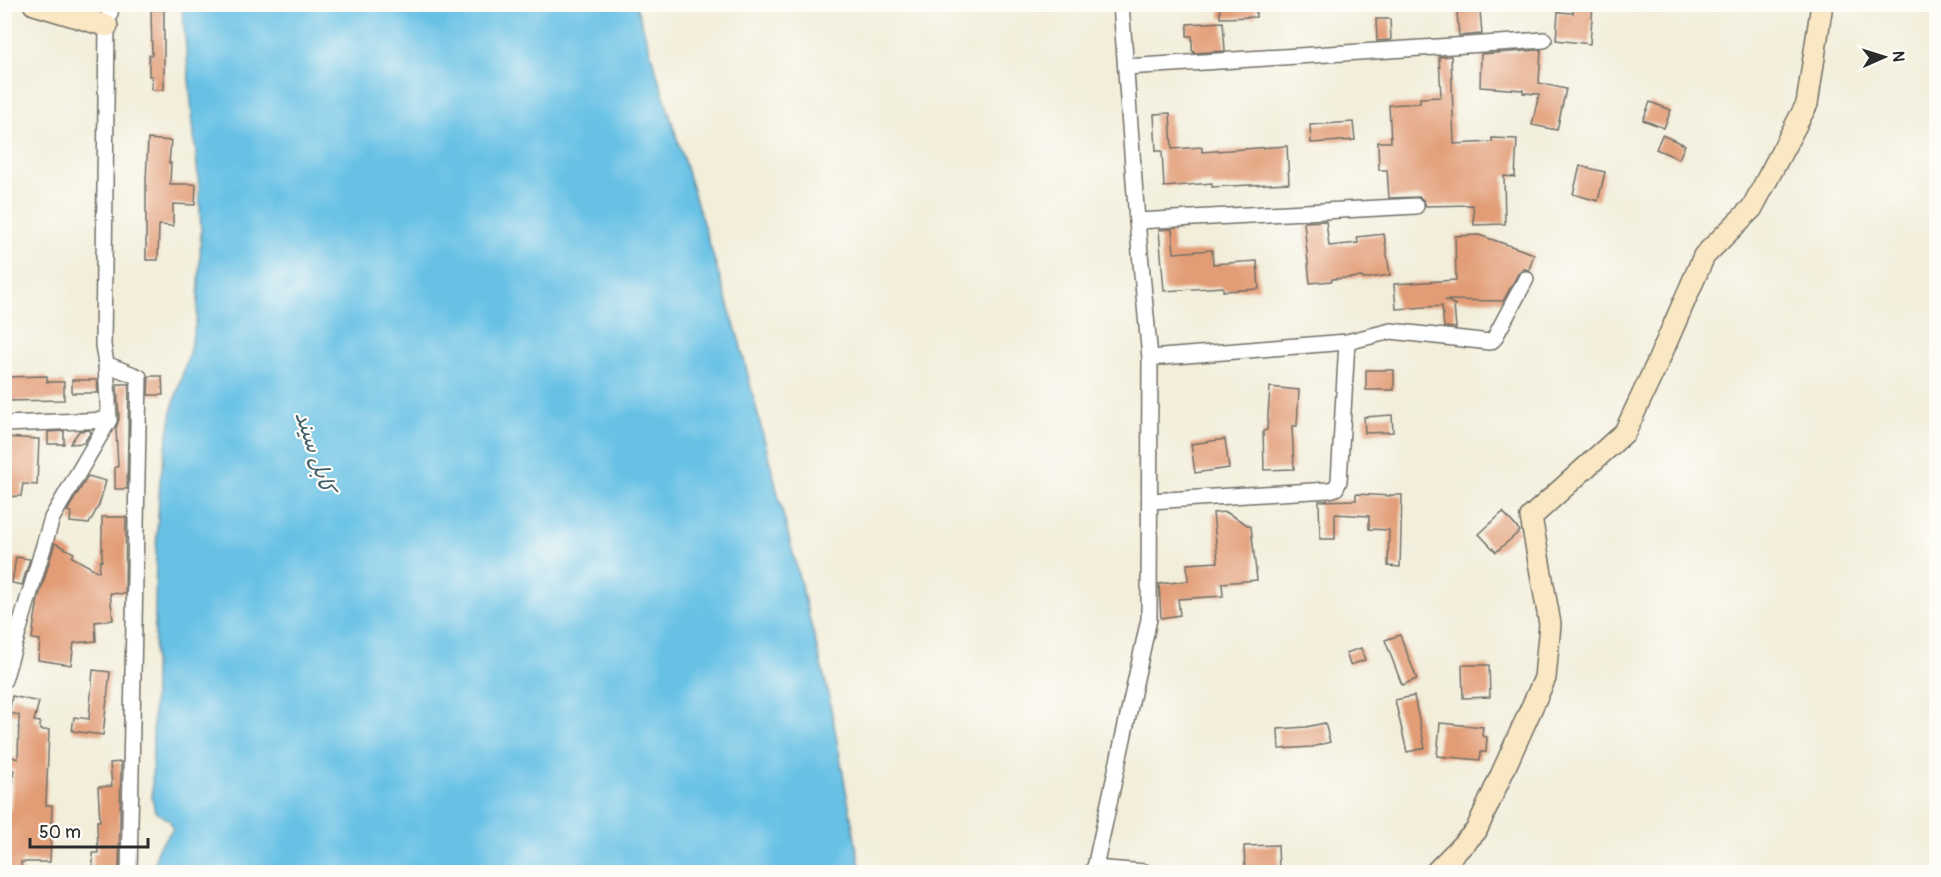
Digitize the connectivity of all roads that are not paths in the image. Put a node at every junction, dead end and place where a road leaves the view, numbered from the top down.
1 (34, 4) edge
2 (112, 4) edge
3 (1121, 4) edge
4 (1822, 4) edge
5 (108, 26) junction
6 (1544, 40) dead end
7 (1126, 67) junction
8 (1416, 206) dead end
9 (1137, 221) junction
10 (1526, 279) dead end
11 (1347, 342) junction
12 (1150, 358) junction
13 (106, 364) junction
14 (110, 420) junction
15 (4, 424) edge
16 (1150, 501) junction
17 (4, 680) edge
18 (1094, 870) edge
19 (129, 873) edge
20 (1145, 873) edge
21 (1436, 873) edge

1 - 5 street
2 - 5 street
3 - 7 street
4 - 21 street
5 - 13 street
6 - 7 street
7 - 9 street
8 - 9 street
9 - 12 street
10 - 11 street
11 - 12 street
11 - 16 street
12 - 16 street
13 - 14 street
13 - 19 street
14 - 15 street
14 - 17 street
16 - 18 street
18 - 20 street

